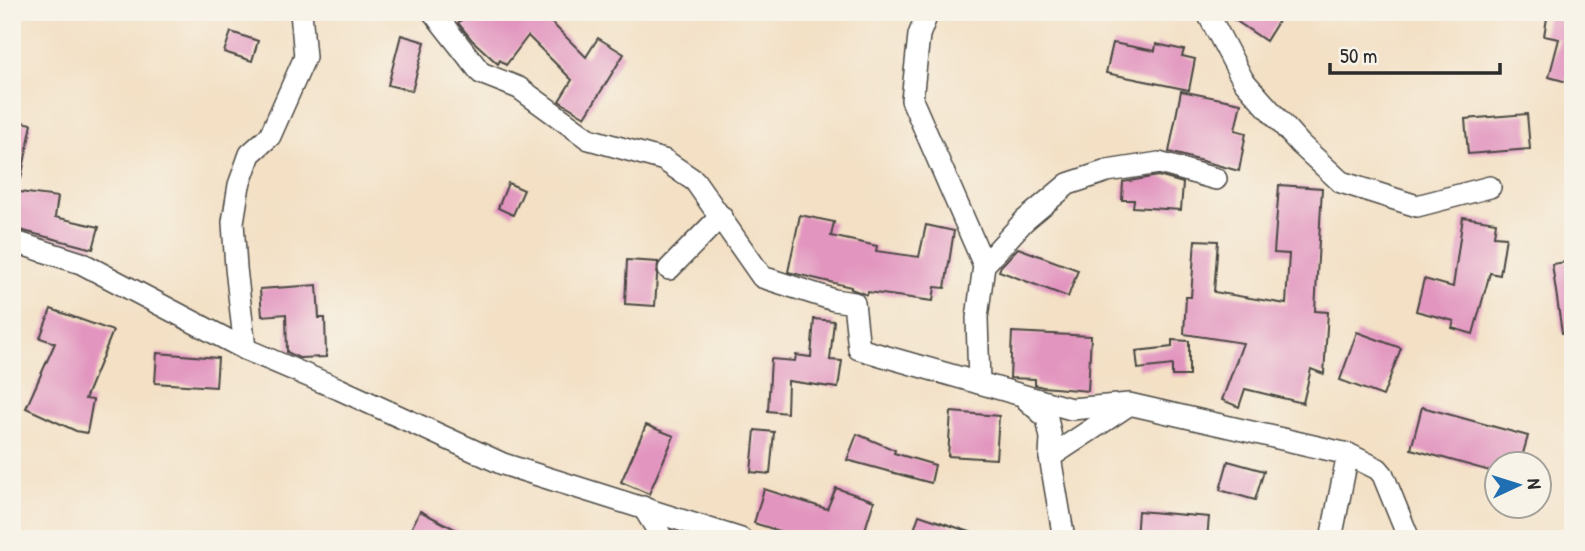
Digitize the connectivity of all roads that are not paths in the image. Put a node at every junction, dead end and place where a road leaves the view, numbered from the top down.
1 (301, 12) edge
2 (433, 12) edge
3 (928, 12) edge
4 (1208, 12) edge
5 (1216, 179) dead end
6 (1490, 187) dead end
7 (721, 216) junction
8 (12, 241) edge
9 (984, 265) junction
10 (668, 269) dead end
11 (245, 349) junction
12 (979, 383) junction
13 (1006, 390) junction
14 (1129, 404) junction
15 (1348, 454) junction
16 (1050, 457) junction
17 (643, 508) junction
18 (663, 539) edge
19 (741, 539) edge
20 (1064, 539) edge
21 (1331, 539) edge
22 (1409, 539) edge

1 - 11 street
2 - 7 street
3 - 9 street
4 - 6 street
5 - 9 street
7 - 10 street
7 - 12 street
8 - 11 street
9 - 12 street
11 - 17 street
12 - 13 street
13 - 14 street
13 - 16 street
14 - 15 street
14 - 16 street
15 - 21 street
15 - 22 street
16 - 20 street
17 - 18 street
17 - 19 street

